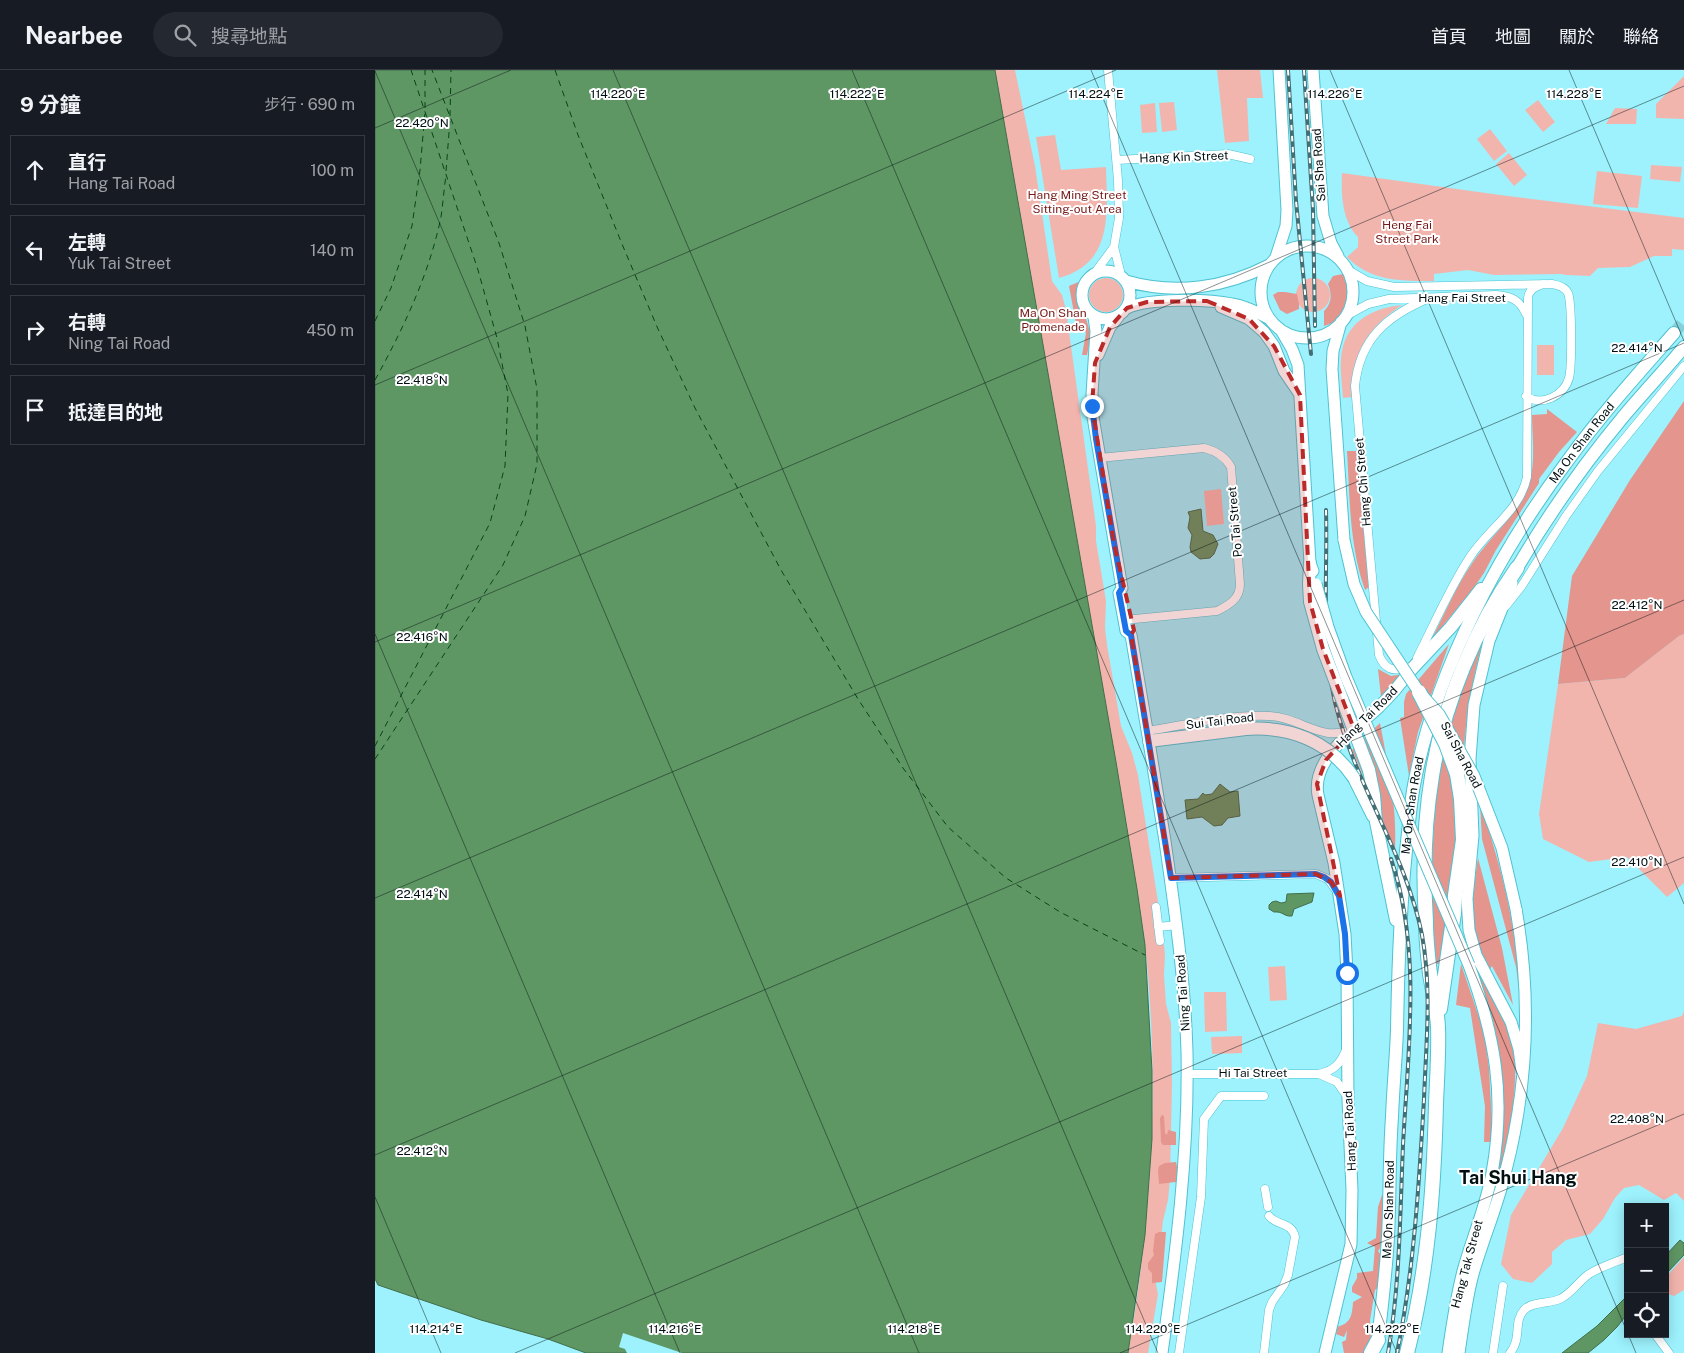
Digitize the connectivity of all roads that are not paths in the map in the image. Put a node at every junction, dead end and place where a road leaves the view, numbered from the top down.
1 (1108, 70) edge
2 (1279, 70) edge
3 (1313, 70) edge
4 (1250, 159) dead end
5 (1117, 160) junction
6 (1115, 247) junction
7 (1338, 256) junction
8 (1273, 261) junction
9 (1348, 270) junction
10 (1094, 274) junction
11 (1124, 278) junction
12 (1543, 284) junction
13 (1429, 298) junction
14 (1207, 301) junction
15 (1127, 308) junction
16 (1094, 317) junction
17 (1118, 317) junction
18 (1268, 318) junction
19 (1528, 318) junction
20 (1344, 319) junction
21 (1281, 330) junction
22 (1674, 333) tunnel mouth
23 (1683, 349) edge
24 (1095, 363) junction
25 (1684, 366) edge
26 (1300, 395) junction
27 (1526, 396) junction
28 (1099, 458) junction
29 (1310, 563) joint
30 (1501, 564) junction
31 (1517, 568) junction
32 (1313, 584) junction
33 (1128, 620) junction
34 (1494, 628) junction
35 (1412, 667) junction
36 (1419, 692) junction
37 (1351, 731) junction
38 (1148, 736) junction
39 (1376, 822) junction
40 (1468, 876) junction
41 (1171, 878) junction
42 (1339, 896) junction
43 (1156, 907) dead end
44 (1454, 913) junction
45 (1177, 925) junction
46 (1159, 927) junction
47 (1399, 937) junction
48 (1160, 941) dead end
49 (1438, 1026) junction
50 (1347, 1046) junction
51 (1522, 1071) junction
52 (1187, 1074) junction
53 (1319, 1074) junction
54 (1263, 1096) dead end
55 (1348, 1100) junction
56 (1265, 1189) dead end
57 (1489, 1206) junction
58 (1268, 1207) dead end
59 (1269, 1216) dead end
60 (1624, 1259) edge
61 (1503, 1286) dead end
62 (1658, 1338) edge
63 (1377, 1347) edge
64 (1162, 1353) edge
65 (1179, 1353) edge
66 (1264, 1353) edge
67 (1325, 1353) edge
68 (1371, 1353) edge
69 (1407, 1353) edge
70 (1448, 1353) edge
71 (1459, 1353) edge
72 (1493, 1353) edge
73 (1510, 1353) edge
74 (1669, 1353) edge

1 - 5 street
2 - 8 main road
3 - 7 main road, Sai Sha Road
4 - 5 street, Hang Kin Street
5 - 6 street
6 - 10 street
6 - 11 street
7 - 8 main road
7 - 9 main road
8 - 11 main road
8 - 18 main road
9 - 12 street, Hang Fai Street
9 - 20 main road
10 - 11 main road
10 - 16 main road
11 - 15 main road
12 - 19 street
12 - 27 street, Hang Fai Street
13 - 19 street, Hang Fai Street
13 - 20 street, Hang Fai Street
13 - 35 street, Hang Chi Street
14 - 15 main road
14 - 18 main road
14 - 26 main road
15 - 17 main road
16 - 17 main road
16 - 24 main road, Ning Tai Road
17 - 24 main road, Ning Tai Road
18 - 21 main road
19 - 27 street, Hang Tai Road
20 - 21 main road
20 - 36 main road, Sai Sha Road, bridge
21 - 26 main road
22 - 30 main road, Ma On Shan Road
23 - 31 main road, Ma On Shan Road
24 - 28 main road, Ning Tai Road
25 - 34 street, Ma On Shan Road
26 - 29 main road
27 - 35 street, Hang Tai Road
28 - 33 main road, Ning Tai Road
28 - 33 street, Po Tai Street
29 - 32 main road
30 - 35 main road
30 - 47 main road, Ma On Shan Road
31 - 34 main road, Ma On Shan Road
31 - 49 highway, Ma On Shan Road
32 - 39 main road, bridge
32 - 57 main road, bridge
33 - 38 main road, Ning Tai Road
34 - 40 main road, Ma On Shan Road
35 - 37 main road, Hang Tai Road
36 - 44 highway, bridge
36 - 51 main road, Sai Sha Road, bridge
37 - 38 street, Sui Tai Road
37 - 42 main road, Hang Tai Road
38 - 39 main road, bridge
38 - 41 main road, Ning Tai Road
39 - 47 main road
40 - 44 highway
40 - 51 main road, Ma On Shan Road
41 - 42 street
41 - 45 main road, Ning Tai Road
42 - 50 main road, Hang Tai Road
43 - 46 street
44 - 49 highway
45 - 46 street
45 - 52 main road, Ning Tai Road
46 - 48 street
47 - 63 main road, Ma On Shan Road
49 - 69 highway, Ma On Shan Road
50 - 53 street
50 - 55 main road, Hang Tai Road
51 - 57 main road, Sai Sha Road
52 - 53 street, Hi Tai Street
52 - 64 main road, Ning Tai Road
53 - 55 street, Hi Tai Street
54 - 65 street
55 - 67 main road, Hang Tai Road
56 - 58 street
57 - 70 main road, Hang Tak Street
57 - 71 main road, Hang Tak Street
59 - 66 street
60 - 73 street
61 - 72 street
62 - 74 street
63 - 68 highway

